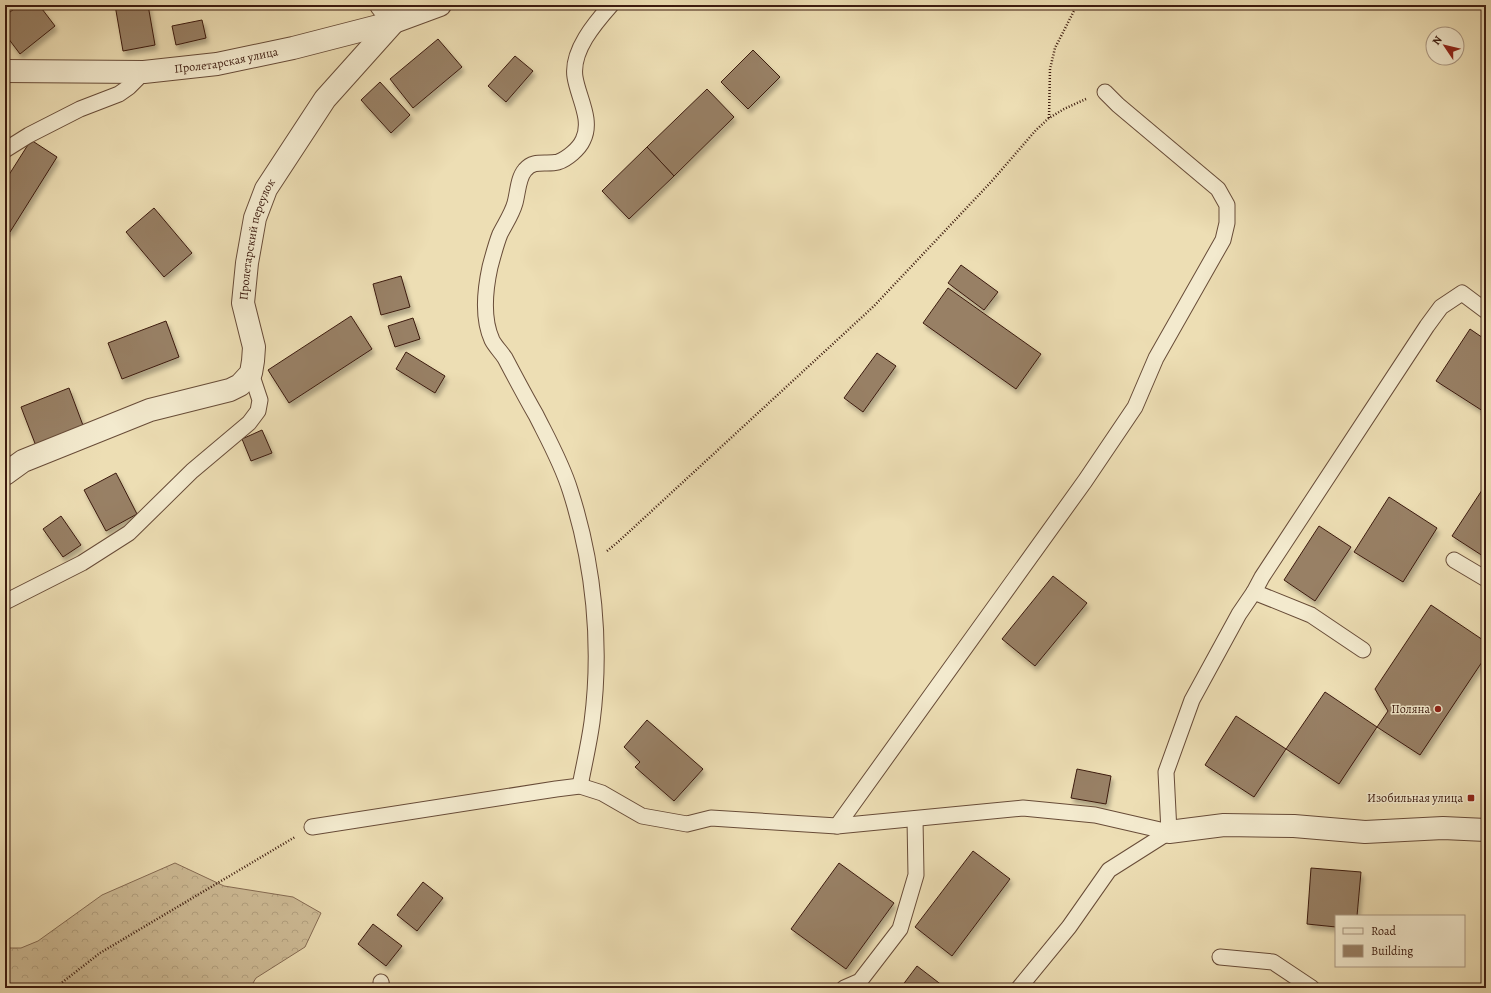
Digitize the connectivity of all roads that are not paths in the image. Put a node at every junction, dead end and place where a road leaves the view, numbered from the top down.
1 (380, 5) edge
2 (440, 5) edge
3 (611, 5) edge
4 (394, 22) junction
5 (5, 72) edge
6 (144, 72) junction
7 (1105, 92) road end
8 (5, 150) edge
9 (1486, 311) edge
10 (251, 373) junction
11 (5, 474) edge
12 (1454, 560) dead end
13 (1486, 579) edge
14 (1254, 592) junction
15 (5, 602) edge
16 (1363, 650) dead end
17 (580, 786) junction
18 (915, 819) junction
19 (837, 826) junction
20 (312, 827) road end
21 (1486, 830) edge
22 (1168, 832) junction
23 (1220, 957) dead end
24 (844, 988) edge
25 (1019, 988) edge
26 (1312, 988) edge

1 - 4 street
2 - 4 street, Пролетарская улица
3 - 17 lane
4 - 6 street, Пролетарская улица
4 - 10 street, Пролетарский переулок
5 - 6 street, Пролетарская улица
6 - 8 lane
7 - 19 lane
9 - 14 lane
10 - 11 street
10 - 15 lane
12 - 13 lane
14 - 16 lane
14 - 22 lane
17 - 19 lane
17 - 20 lane
18 - 19 lane
18 - 22 lane
18 - 24 lane
21 - 22 street
22 - 25 lane
23 - 26 lane

